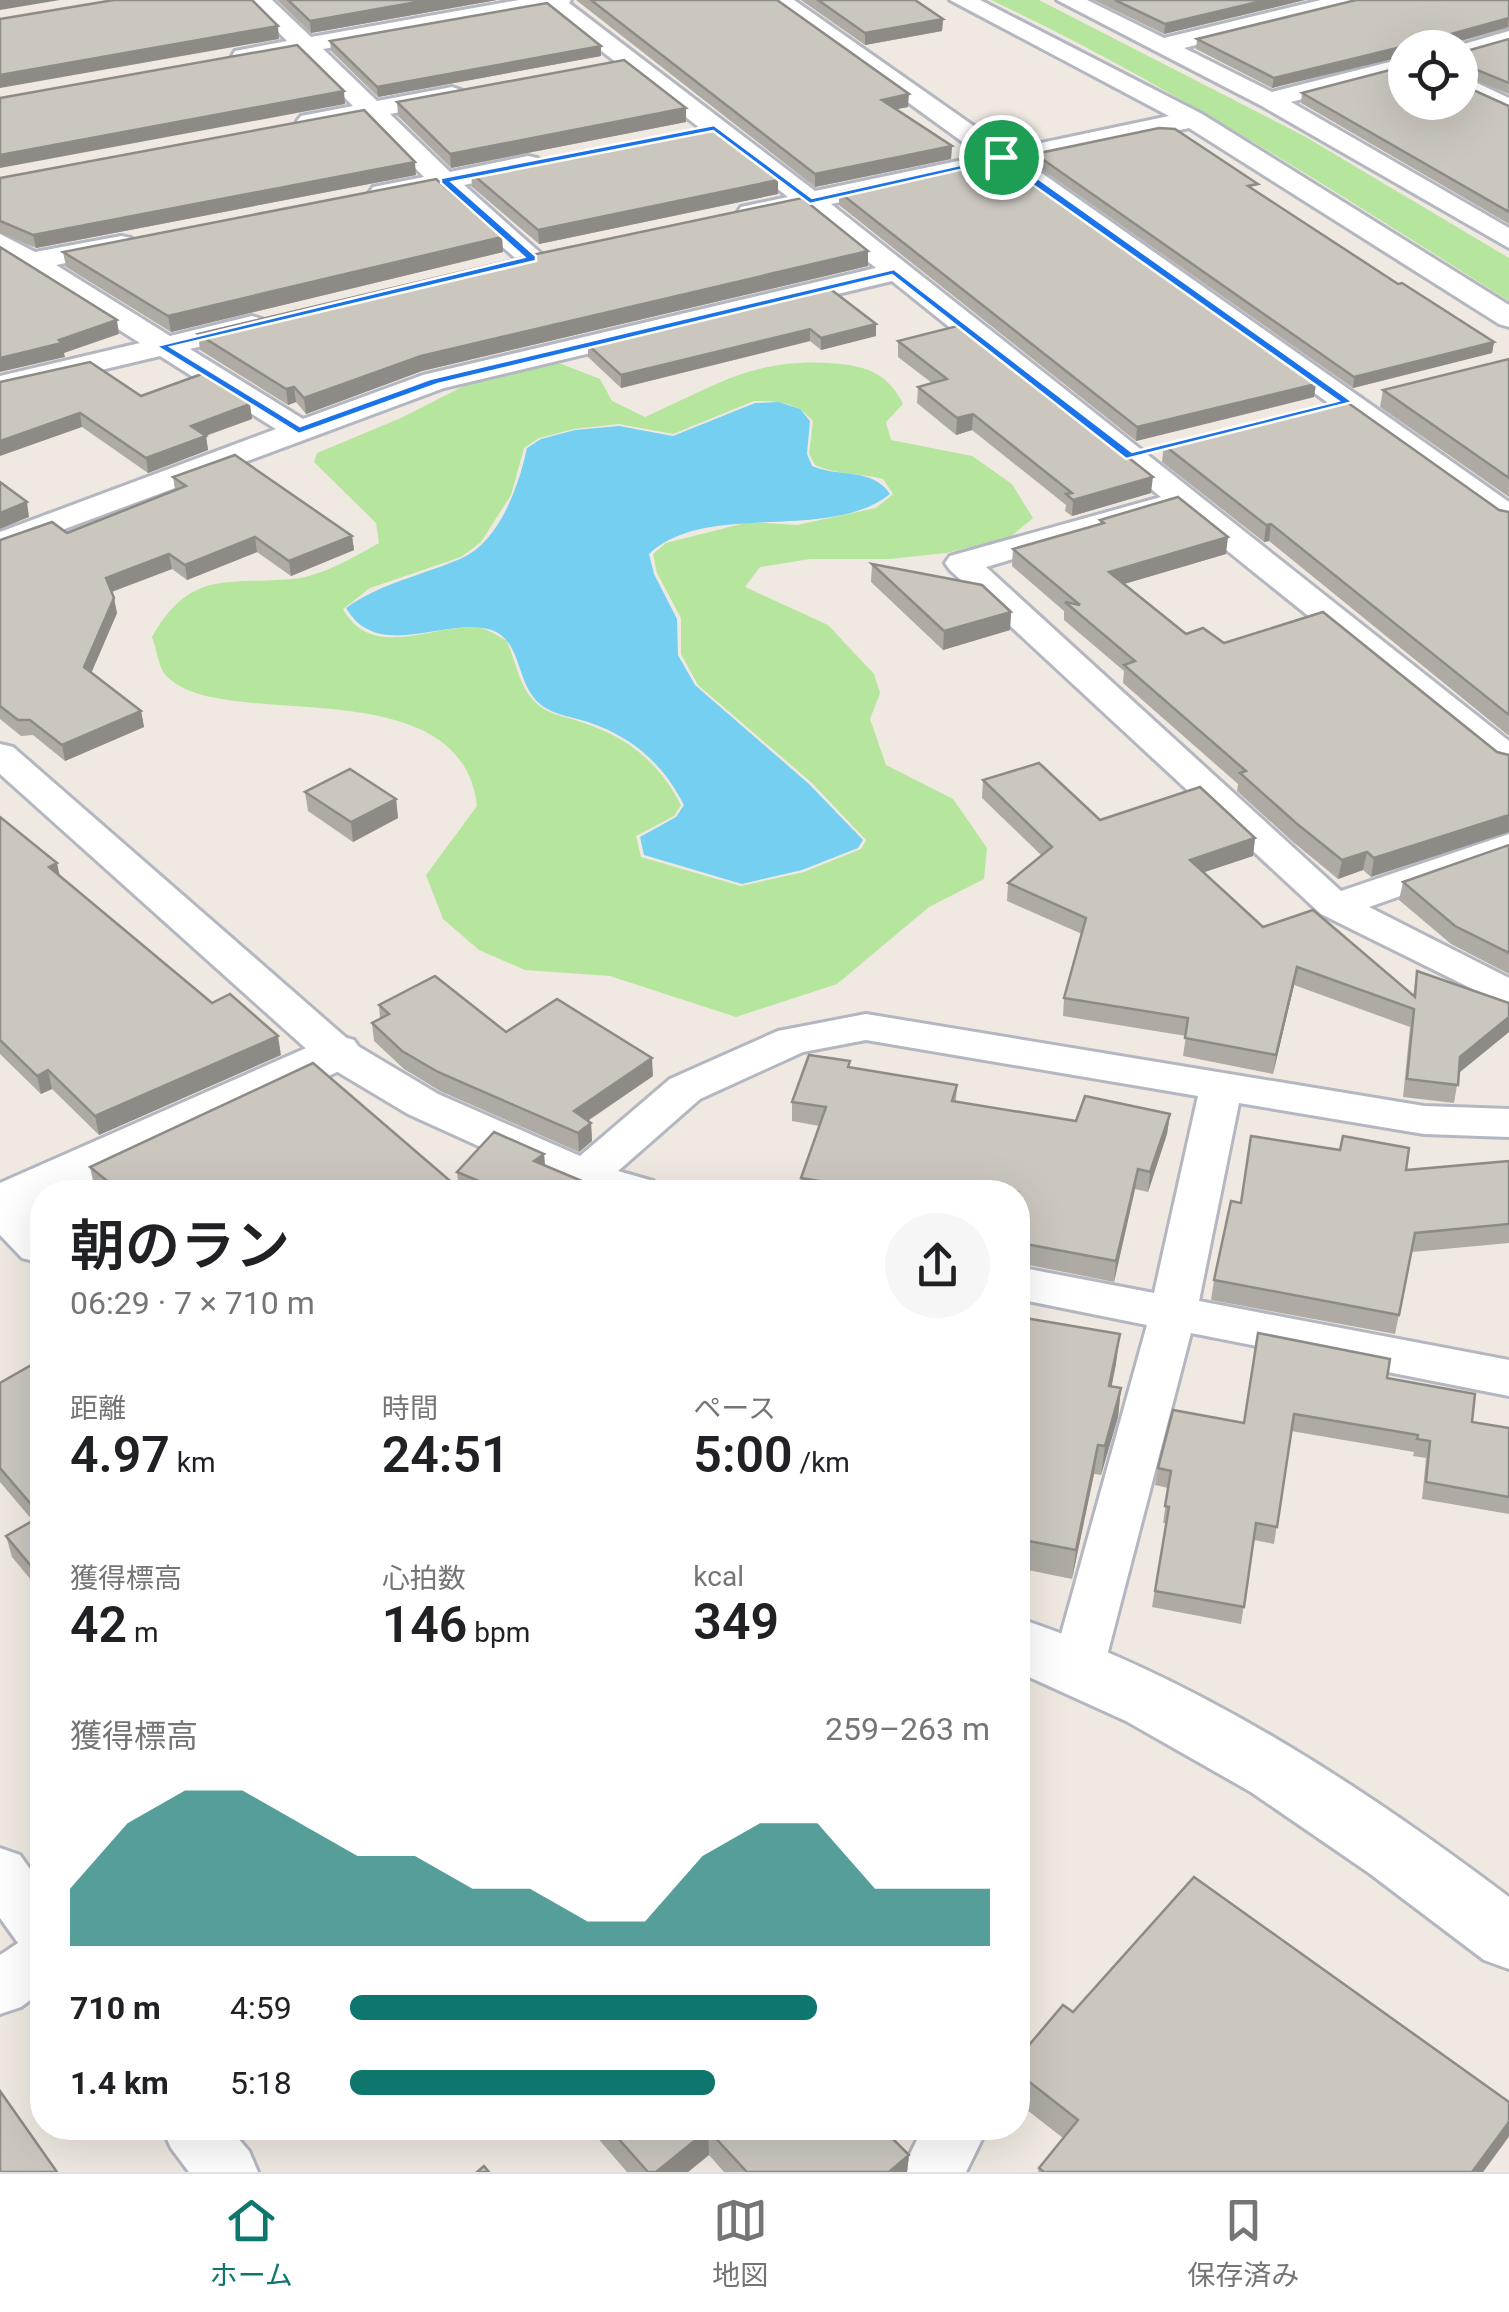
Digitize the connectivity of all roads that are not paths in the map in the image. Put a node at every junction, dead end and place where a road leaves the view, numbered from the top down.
1 (259, 0) edge
2 (559, 0) edge
3 (779, 0) edge
4 (962, 0) edge
5 (1068, 0) edge
6 (1350, 0) edge
7 (552, 1) edge
8 (1296, 5) edge
9 (1509, 38) edge
10 (303, 45) junction
11 (1161, 46) junction
12 (1478, 46) edge
13 (227, 59) edge
14 (631, 61) junction
15 (594, 68) edge
16 (1388, 68) edge
17 (482, 89) edge
18 (1478, 92) edge
19 (1269, 100) junction
20 (1509, 108) edge
21 (370, 110) junction
22 (1193, 119) junction
23 (293, 124) edge
24 (714, 128) junction
25 (676, 136) edge
26 (1001, 157) junction
27 (560, 158) edge
28 (444, 180) junction
29 (349, 199) edge
30 (810, 201) junction
31 (718, 220) edge
32 (144, 239) edge
33 (1509, 240) edge
34 (0, 242) edge
35 (33, 261) junction
36 (498, 267) edge
37 (894, 272) junction
38 (1509, 318) edge
39 (272, 320) edge
40 (162, 346) junction
41 (0, 385) edge
42 (1383, 394) edge
43 (1348, 402) junction
44 (1311, 412) edge
45 (299, 430) junction
46 (1166, 448) edge
47 (1130, 456) junction
48 (1180, 499) junction
49 (1509, 517) edge
50 (0, 543) edge
51 (0, 755) edge
52 (1509, 759) edge
53 (1509, 844) edge
54 (1336, 906) junction
55 (1509, 994) edge
56 (336, 1052) junction
57 (1222, 1084) junction
58 (1509, 1124) edge
59 (586, 1176) junction
60 (82, 1180) edge
61 (599, 1180) edge
62 (1030, 1285) edge
63 (1172, 1314) junction
64 (1509, 1378) edge
65 (1030, 1649) edge
66 (1078, 1667) junction
67 (0, 1872) edge
68 (30, 1913) edge
69 (1509, 1938) edge
70 (30, 1967) edge
71 (0, 1988) edge
72 (201, 2140) edge
73 (950, 2140) edge
74 (226, 2172) edge
75 (932, 2172) edge

1 - 10 street
2 - 7 street
3 - 26 street
4 - 22 street
5 - 11 street
6 - 8 street
7 - 10 street
7 - 14 street
8 - 11 street
9 - 12 street
10 - 13 street
10 - 21 street
11 - 19 street
14 - 15 street
14 - 24 street
16 - 19 street
17 - 21 street
18 - 20 street
19 - 33 street
21 - 23 street
21 - 28 street
22 - 26 street
22 - 38 street
24 - 25 street
24 - 30 street
26 - 30 street
26 - 43 street
27 - 28 street
28 - 29 street
28 - 36 street
30 - 31 street
30 - 37 street
32 - 35 street
34 - 35 street
35 - 40 street
37 - 45 street
37 - 47 street
39 - 40 street
40 - 41 street
40 - 45 street
42 - 43 street
43 - 44 street
43 - 49 street
45 - 50 street
46 - 47 street
47 - 48 street
48 - 52 street
48 - 54 street
51 - 56 street
53 - 54 street
54 - 55 street
56 - 59 street
56 - 60 street
57 - 58 street
57 - 59 street
57 - 63 street
59 - 61 street
62 - 63 street
63 - 64 street
63 - 66 street
65 - 66 street
66 - 69 street
67 - 68 street
70 - 71 street
72 - 74 street
73 - 75 street

